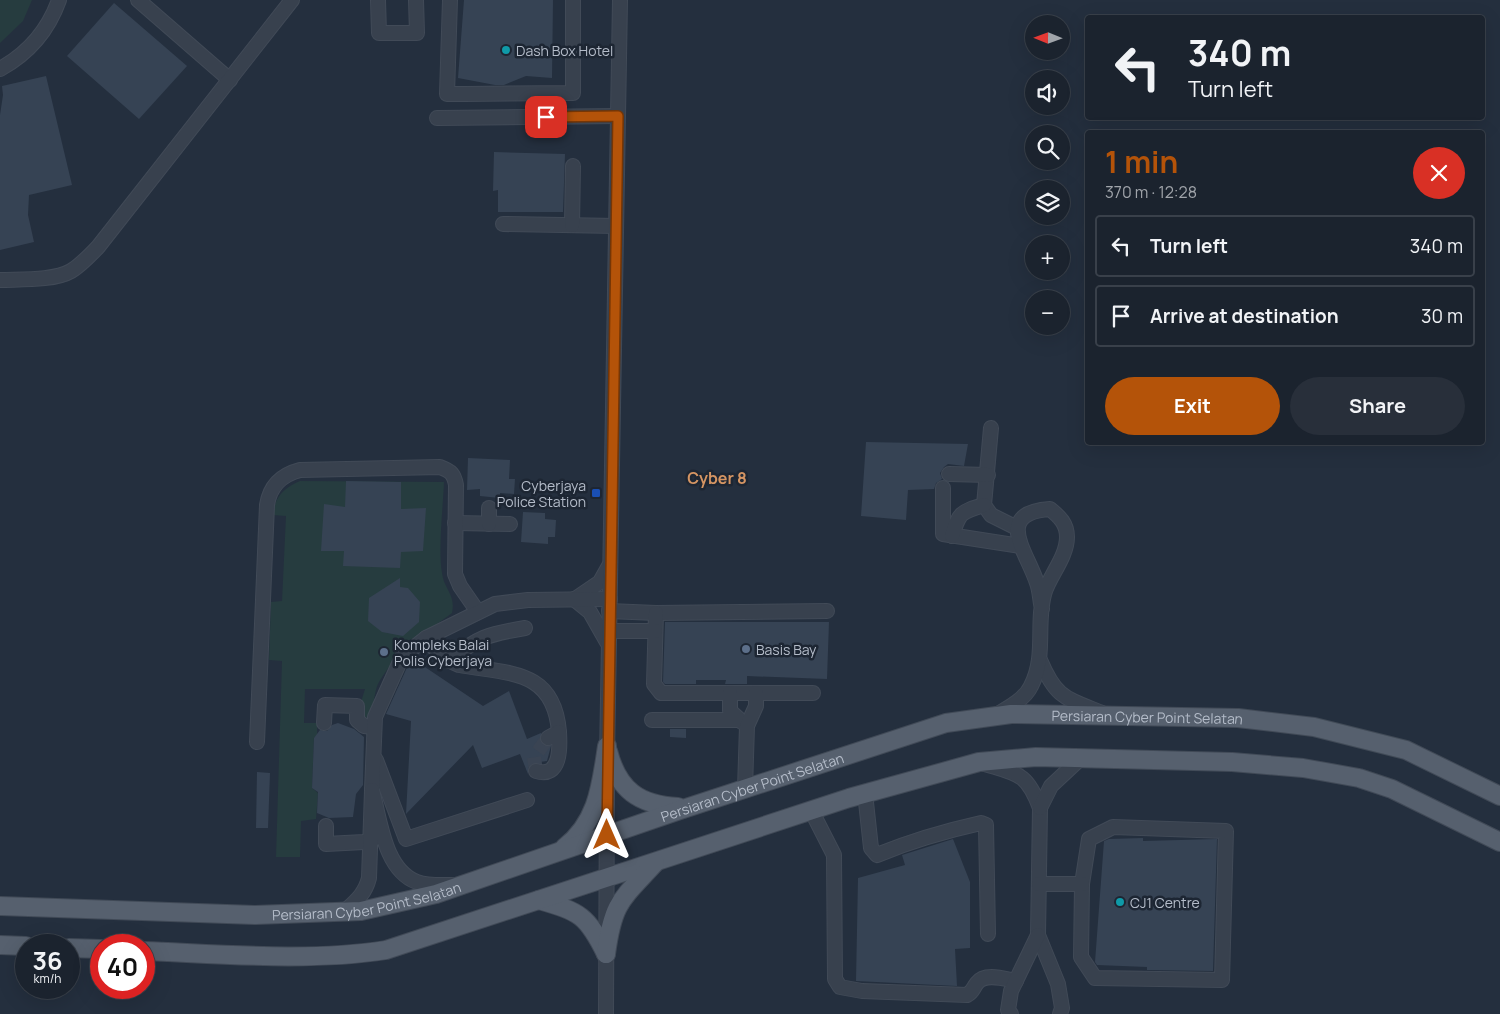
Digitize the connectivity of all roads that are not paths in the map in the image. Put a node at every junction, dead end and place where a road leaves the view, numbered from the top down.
1 (58, 0) edge
2 (138, 0) edge
3 (292, 0) edge
4 (378, 0) edge
5 (416, 0) edge
6 (450, 0) edge
7 (573, 0) edge
8 (620, 0) edge
9 (0, 69) edge
10 (230, 80) junction
11 (618, 116) junction
12 (437, 118) dead end
13 (573, 166) dead end
14 (503, 224) dead end
15 (572, 225) junction
16 (616, 226) junction
17 (0, 280) edge
18 (991, 428) dead end
19 (949, 474) dead end
20 (988, 475) junction
21 (943, 488) dead end
22 (984, 505) junction
23 (489, 508) dead end
24 (455, 523) junction
25 (489, 524) junction
26 (510, 524) dead end
27 (1018, 528) junction
28 (952, 536) junction
29 (1020, 546) junction
30 (610, 563) junction
31 (574, 599) junction
32 (610, 605) junction
33 (1042, 609) junction
34 (827, 611) dead end
35 (478, 612) junction
36 (656, 613) junction
37 (525, 628) dead end
38 (609, 630) junction
39 (655, 631) junction
40 (426, 638) junction
41 (609, 648) junction
42 (1040, 660) junction
43 (449, 661) junction
44 (730, 693) junction
45 (756, 693) junction
46 (813, 693) dead end
47 (995, 715) junction
48 (1106, 715) junction
49 (652, 720) dead end
50 (324, 723) dead end
51 (743, 723) junction
52 (373, 727) junction
53 (257, 742) dead end
54 (607, 746) junction
55 (373, 752) junction
56 (1081, 758) junction
57 (979, 762) junction
58 (536, 771) dead end
59 (745, 789) junction
60 (372, 790) junction
61 (865, 793) junction
62 (1500, 796) edge
63 (527, 800) dead end
64 (686, 808) junction
65 (1040, 808) junction
66 (811, 810) junction
67 (401, 825) junction
68 (326, 826) dead end
69 (384, 834) junction
70 (607, 835) junction
71 (371, 840) junction
72 (1500, 842) edge
73 (557, 853) junction
74 (656, 863) junction
75 (606, 878) junction
76 (1039, 884) junction
77 (1082, 884) junction
78 (461, 886) junction
79 (539, 900) junction
80 (0, 906) edge
81 (344, 912) junction
82 (988, 934) dead end
83 (1038, 935) junction
84 (0, 946) edge
85 (15, 946) edge
86 (155, 951) edge
87 (606, 954) junction
88 (1016, 981) junction
89 (606, 1014) edge
90 (1011, 1014) edge
91 (1060, 1014) edge

1 - 9 street
2 - 10 street
3 - 10 street
4 - 5 street
6 - 7 street
8 - 11 street
10 - 17 street
11 - 12 street
11 - 16 street
13 - 15 street
14 - 15 street
15 - 16 street
16 - 30 street
18 - 20 street
19 - 20 street
20 - 22 street
21 - 28 street
22 - 27 street
22 - 28 street
23 - 25 street
24 - 25 street
24 - 35 street
24 - 53 street
25 - 26 street
27 - 29 street
27 - 33 street
28 - 29 street
29 - 33 street
30 - 31 street
30 - 32 street
31 - 32 street
31 - 35 street
31 - 41 street
32 - 36 street
32 - 38 street
33 - 42 street
34 - 36 street
35 - 40 street
36 - 39 street
37 - 43 street
38 - 39 street
38 - 41 street
39 - 44 street
40 - 43 street
40 - 52 street
41 - 54 street
42 - 47 street
42 - 48 street
43 - 58 street
44 - 45 street
44 - 51 street
45 - 46 street
45 - 51 street
47 - 48 main road, Persiaran Cyber Point Selatan
47 - 59 main road, Persiaran Cyber Point Selatan
48 - 62 main road, Persiaran Cyber Point Selatan
49 - 51 street
50 - 52 street
51 - 59 street
52 - 55 street
54 - 64 main road
54 - 70 street
54 - 73 main road
55 - 60 street
55 - 67 street
56 - 57 main road
56 - 65 street
56 - 72 main road
57 - 61 main road
57 - 65 street
59 - 64 main road, Persiaran Cyber Point Selatan
60 - 69 street
60 - 71 street
61 - 66 main road
61 - 82 street
63 - 67 street
64 - 70 main road, Persiaran Cyber Point Selatan
65 - 76 street
66 - 74 main road
66 - 88 street
67 - 69 street
68 - 71 street
69 - 71 street
69 - 78 street
70 - 73 main road, Persiaran Cyber Point Selatan
70 - 75 street
71 - 81 street
73 - 78 main road, Persiaran Cyber Point Selatan
74 - 75 main road
74 - 87 main road
75 - 79 main road
75 - 87 street
76 - 77 street
76 - 83 street
77 - 77 street
78 - 81 main road, Persiaran Cyber Point Selatan
79 - 86 main road
79 - 87 main road
80 - 81 main road, Persiaran Cyber Point Selatan
83 - 88 street
83 - 91 street
84 - 85 main road
87 - 89 street
88 - 90 street

